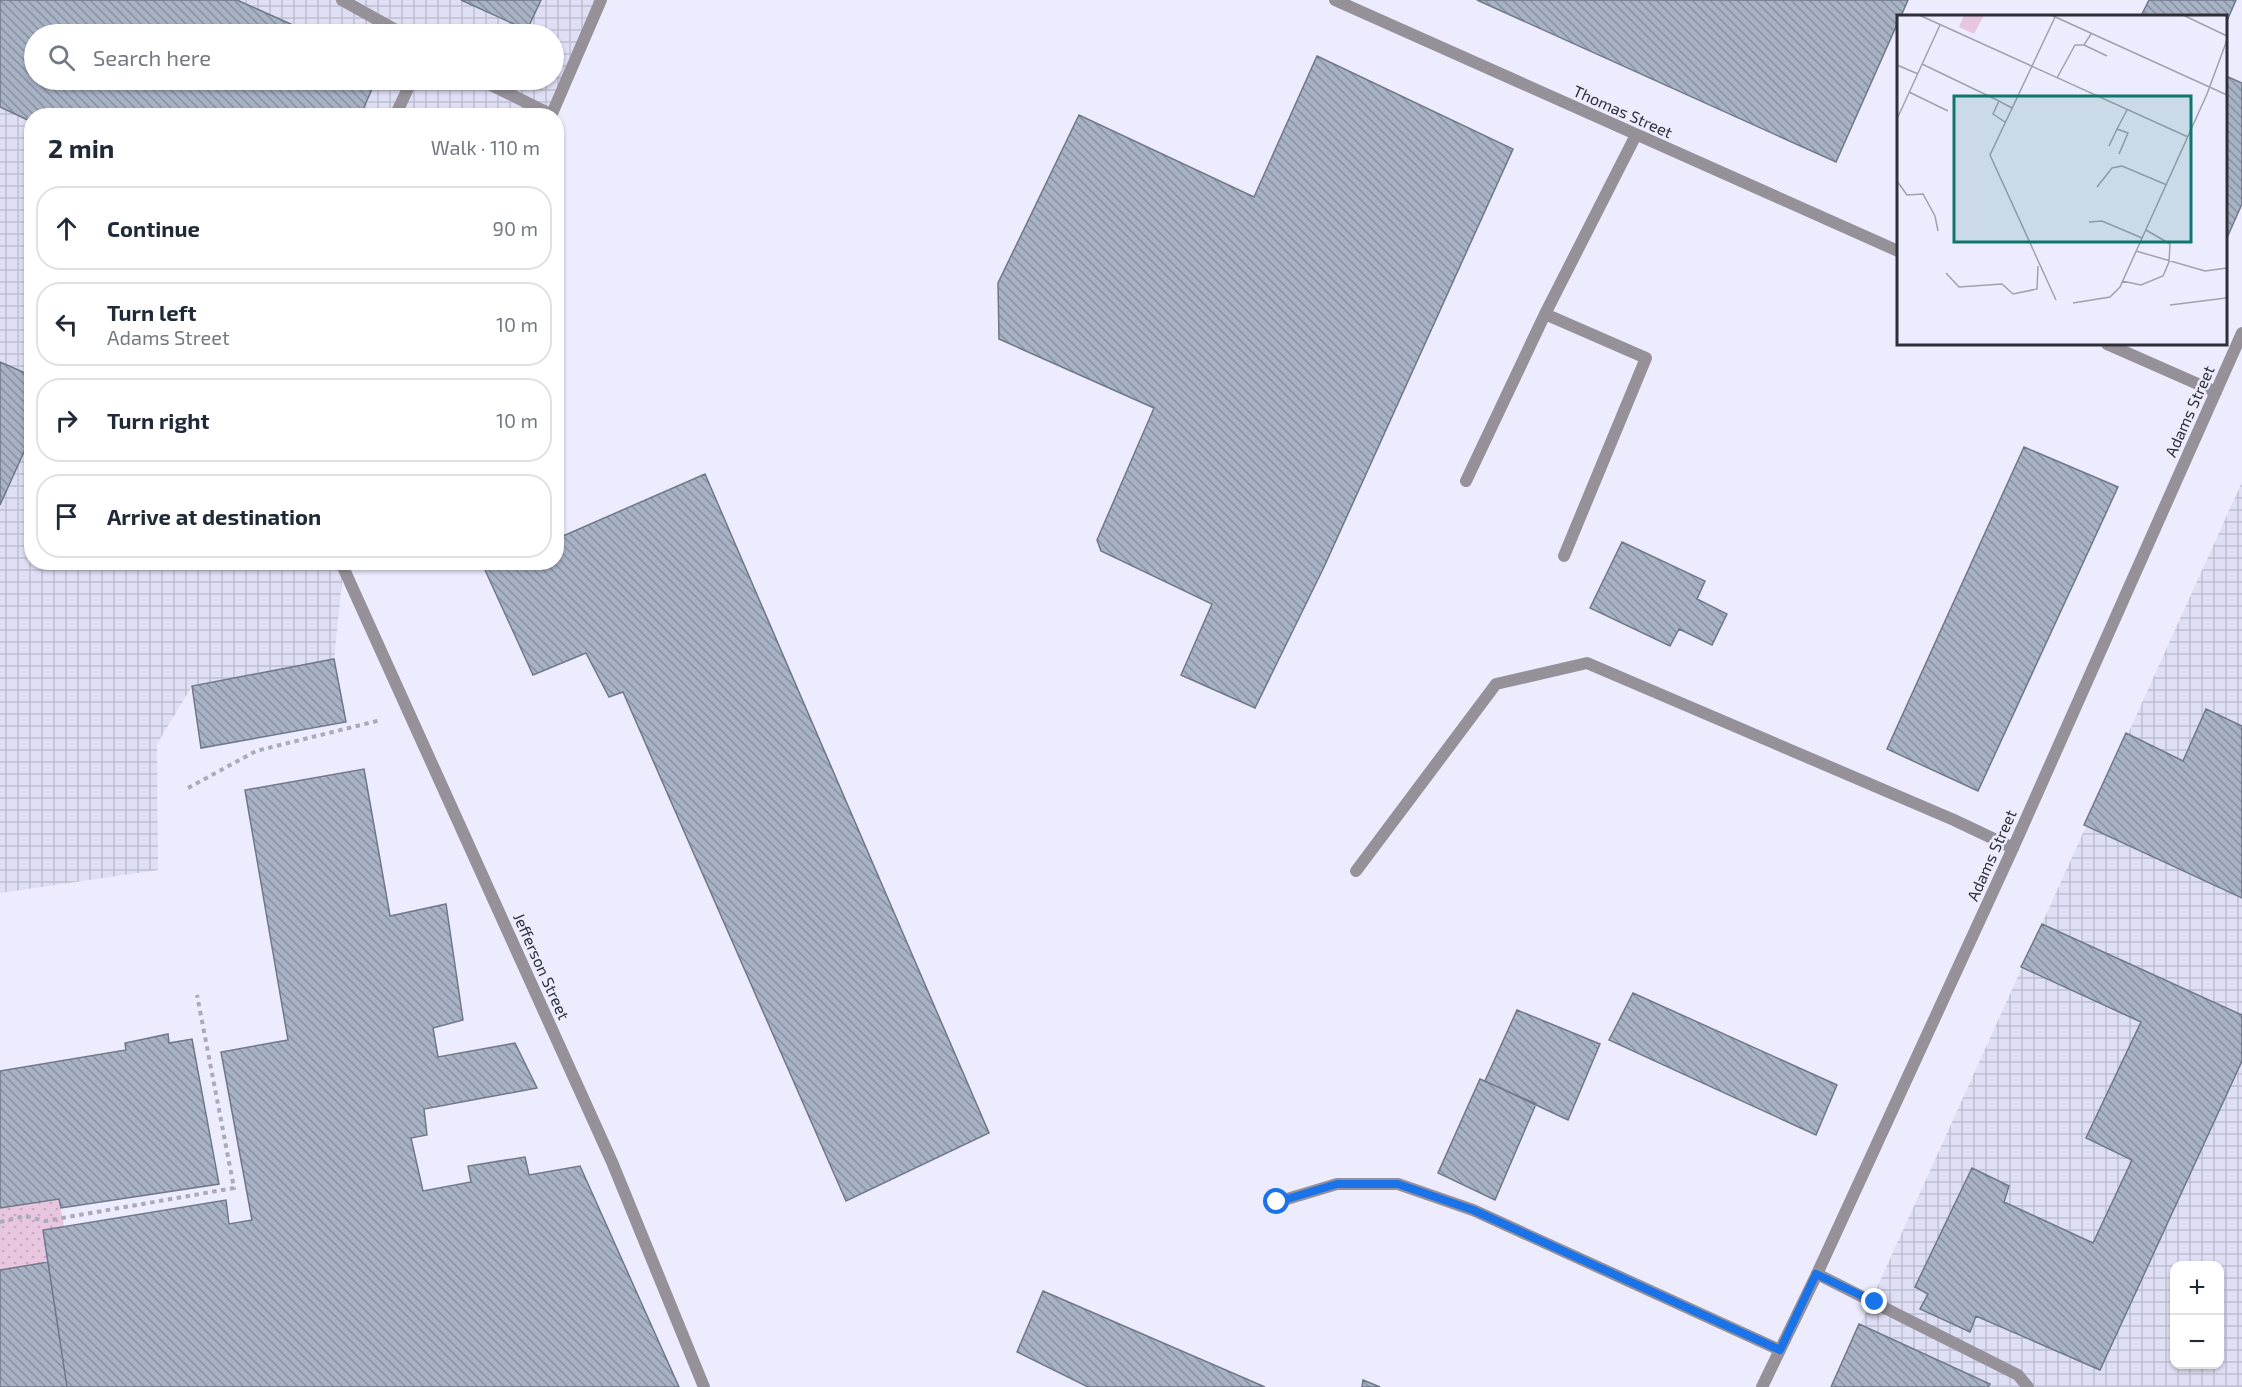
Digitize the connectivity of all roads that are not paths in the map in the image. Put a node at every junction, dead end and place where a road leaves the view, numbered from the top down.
1 (342, 0) edge
2 (601, 0) edge
3 (1335, 0) edge
4 (385, 24) edge
5 (564, 87) edge
6 (407, 90) edge
7 (501, 90) edge
8 (563, 90) edge
9 (399, 108) edge
10 (538, 108) edge
11 (555, 108) edge
12 (1636, 135) junction
13 (1897, 250) edge
14 (1545, 314) junction
15 (2242, 333) edge
16 (2109, 345) edge
17 (2216, 392) junction
18 (1466, 481) dead end
19 (1564, 556) dead end
20 (344, 570) edge
21 (2013, 848) junction
22 (1356, 871) dead end
23 (1277, 1202) dead end
24 (1816, 1274) junction
25 (1780, 1350) junction
26 (704, 1387) edge
27 (1762, 1387) edge
28 (2028, 1387) edge

1 - 4 street
2 - 5 street
3 - 12 street, Thomas Street
6 - 9 street
7 - 10 street
8 - 11 street
12 - 13 street, Thomas Street
12 - 14 street
14 - 18 street
14 - 19 street
15 - 17 street, Adams Street
16 - 17 street
17 - 21 street, Adams Street
20 - 26 street, Jefferson Street
21 - 22 street
21 - 24 street, Adams Street
23 - 25 street
24 - 25 street, Adams Street
24 - 28 street
25 - 27 street, Adams Street

